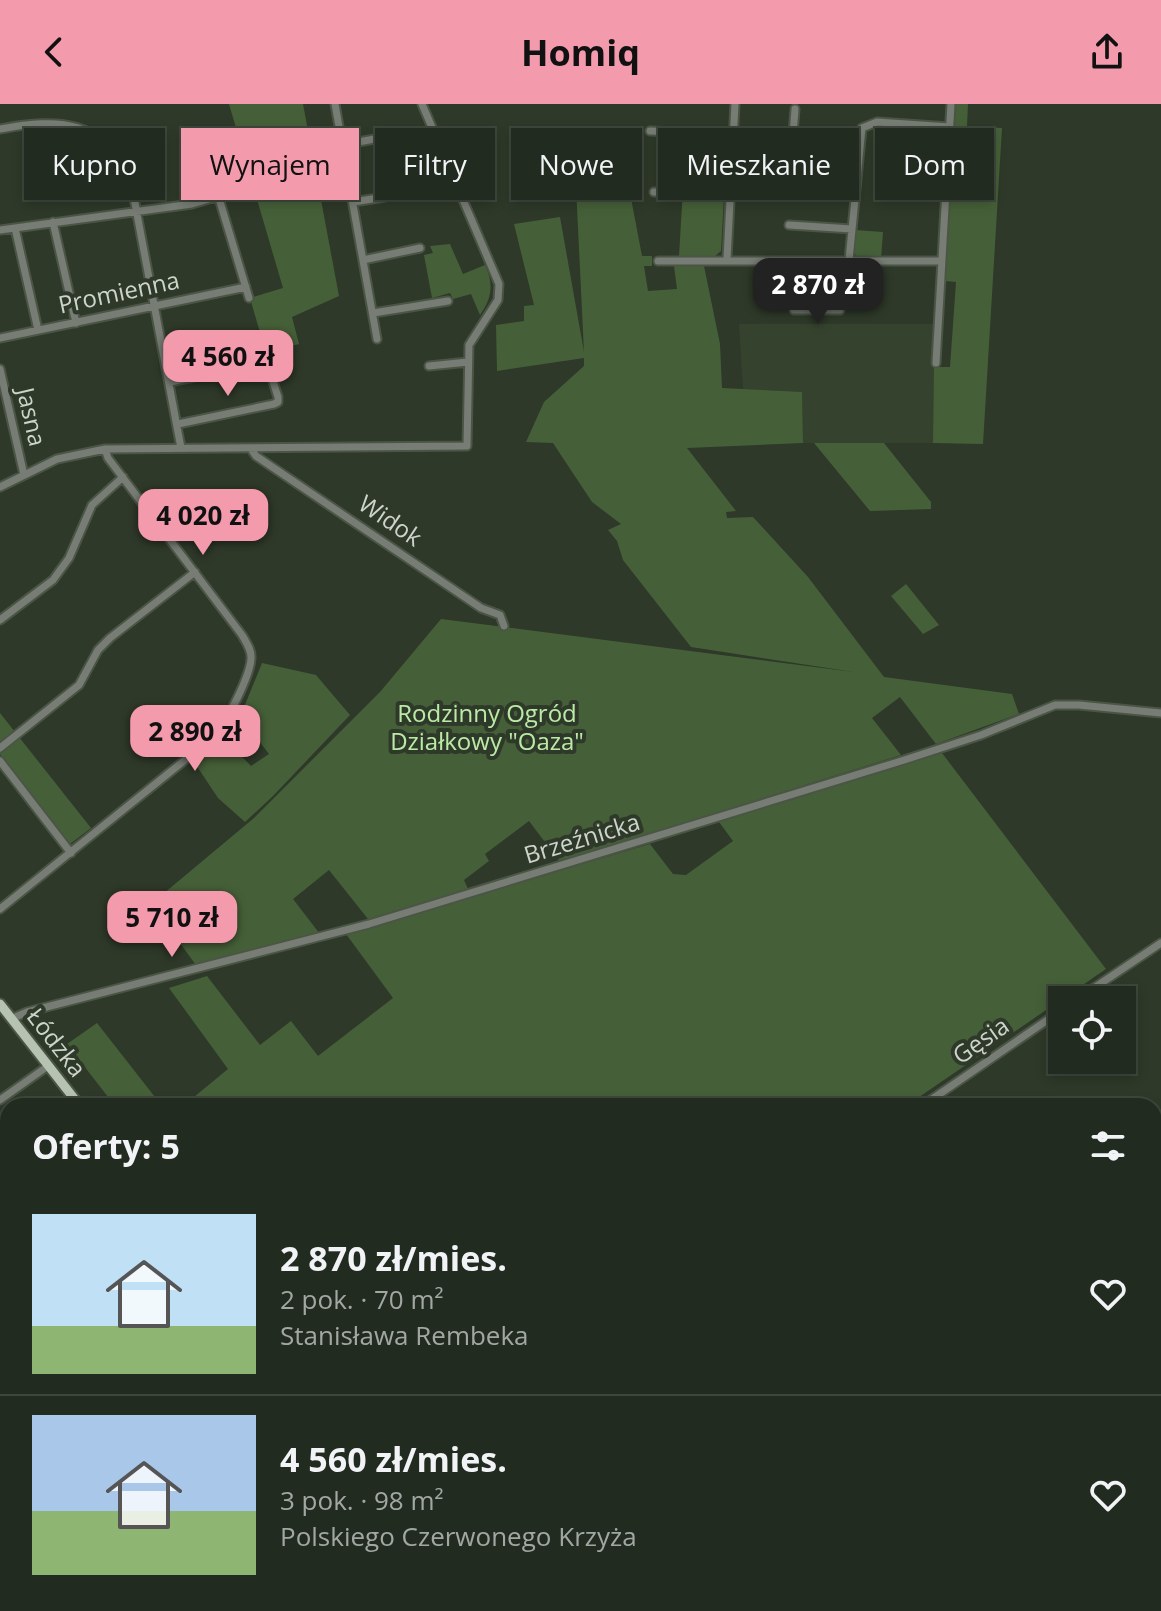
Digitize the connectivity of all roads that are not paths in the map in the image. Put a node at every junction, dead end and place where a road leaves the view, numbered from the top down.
1 (335, 104) edge
2 (422, 104) edge
3 (735, 104) edge
4 (951, 104) edge
5 (795, 109) dead end
6 (950, 127) junction
7 (339, 128) edge
8 (733, 128) edge
9 (794, 128) edge
10 (0, 129) edge
11 (650, 131) dead end
12 (658, 131) edge
13 (859, 152) edge
14 (654, 192) dead end
15 (658, 192) edge
16 (375, 198) edge
17 (206, 200) edge
18 (220, 200) edge
19 (729, 200) edge
20 (855, 200) edge
21 (353, 202) joint
22 (136, 210) junction
23 (53, 222) junction
24 (789, 225) dead end
25 (15, 228) junction
26 (852, 229) junction
27 (0, 230) edge
28 (420, 248) dead end
29 (727, 259) junction
30 (363, 260) junction
31 (849, 260) junction
32 (658, 261) dead end
33 (840, 261) junction
34 (942, 261) junction
35 (794, 262) junction
36 (246, 287) junction
37 (249, 298) dead end
38 (448, 301) dead end
39 (155, 306) junction
40 (373, 313) junction
41 (76, 323) junction
42 (38, 330) junction
43 (0, 338) edge
44 (377, 339) dead end
45 (468, 362) junction
46 (936, 363) dead end
47 (429, 366) dead end
48 (0, 369) edge
49 (170, 382) junction
50 (178, 424) junction
51 (181, 448) junction
52 (105, 449) junction
53 (251, 449) junction
54 (24, 475) junction
55 (123, 477) junction
56 (0, 487) edge
57 (195, 572) junction
58 (0, 620) edge
59 (504, 626) dead end
60 (1161, 713) edge
61 (0, 748) edge
62 (0, 761) edge
63 (71, 853) junction
64 (0, 909) edge
65 (1161, 943) edge
66 (1097, 986) edge
67 (0, 1004) edge
68 (11, 1019) junction
69 (1048, 1020) edge
70 (48, 1066) junction
71 (3, 1098) edge
72 (74, 1098) edge
73 (934, 1098) edge

1 - 7 street
2 - 45 street
3 - 8 street
4 - 6 street
5 - 9 street
6 - 13 street
6 - 34 street
10 - 22 street
11 - 12 street
14 - 15 street
16 - 21 street
17 - 22 street
18 - 36 street
19 - 29 street
20 - 26 street
21 - 30 street
22 - 23 street
22 - 39 street
23 - 25 street
23 - 41 street
24 - 26 street
25 - 27 street
25 - 42 street
26 - 31 street
28 - 30 street
29 - 32 street
29 - 35 street
30 - 40 street
31 - 33 street
31 - 34 street
33 - 35 street
33 - 35 street
34 - 46 street
36 - 37 street
36 - 39 street, Promienna
38 - 40 street
39 - 41 street, Promienna
39 - 49 street
40 - 44 street
41 - 42 street, Promienna
42 - 43 street, Promienna
45 - 47 street
45 - 53 street
48 - 54 street, Jasna
49 - 50 street
49 - 50 street
50 - 51 street
51 - 52 street
51 - 53 street
52 - 54 street
52 - 55 street
53 - 59 street, Widok
54 - 56 street
55 - 57 street
55 - 58 street
57 - 61 street
57 - 63 street
60 - 68 street, Brzeźnicka
62 - 63 street
63 - 64 street
65 - 66 street
67 - 68 main road, Łódzka
68 - 70 main road, Łódzka
69 - 73 street, Gęsia
70 - 71 street
70 - 72 main road, Łódzka

